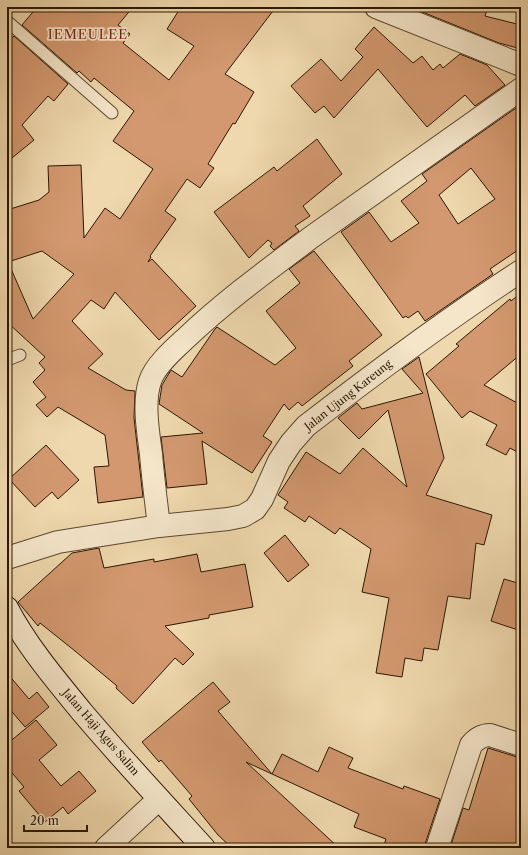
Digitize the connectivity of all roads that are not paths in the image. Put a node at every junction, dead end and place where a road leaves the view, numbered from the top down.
1 (376, 7) edge
2 (7, 21) edge
3 (521, 65) edge
4 (521, 89) edge
5 (112, 113) dead end
6 (521, 271) edge
7 (20, 355) dead end
8 (7, 360) edge
9 (159, 526) junction
10 (7, 558) edge
11 (7, 608) edge
12 (521, 745) edge
13 (159, 799) junction
14 (106, 848) edge
15 (204, 848) edge
16 (436, 848) edge

1 - 3 street
2 - 5 lane
4 - 9 street
6 - 9 street, Jalan Ujung Kareung
7 - 8 lane
9 - 10 street, Jalan Ujung Kareung
11 - 13 street, Jalan Haji Agus Salim
12 - 16 street
13 - 14 street
13 - 15 street, Jalan Haji Agus Salim

